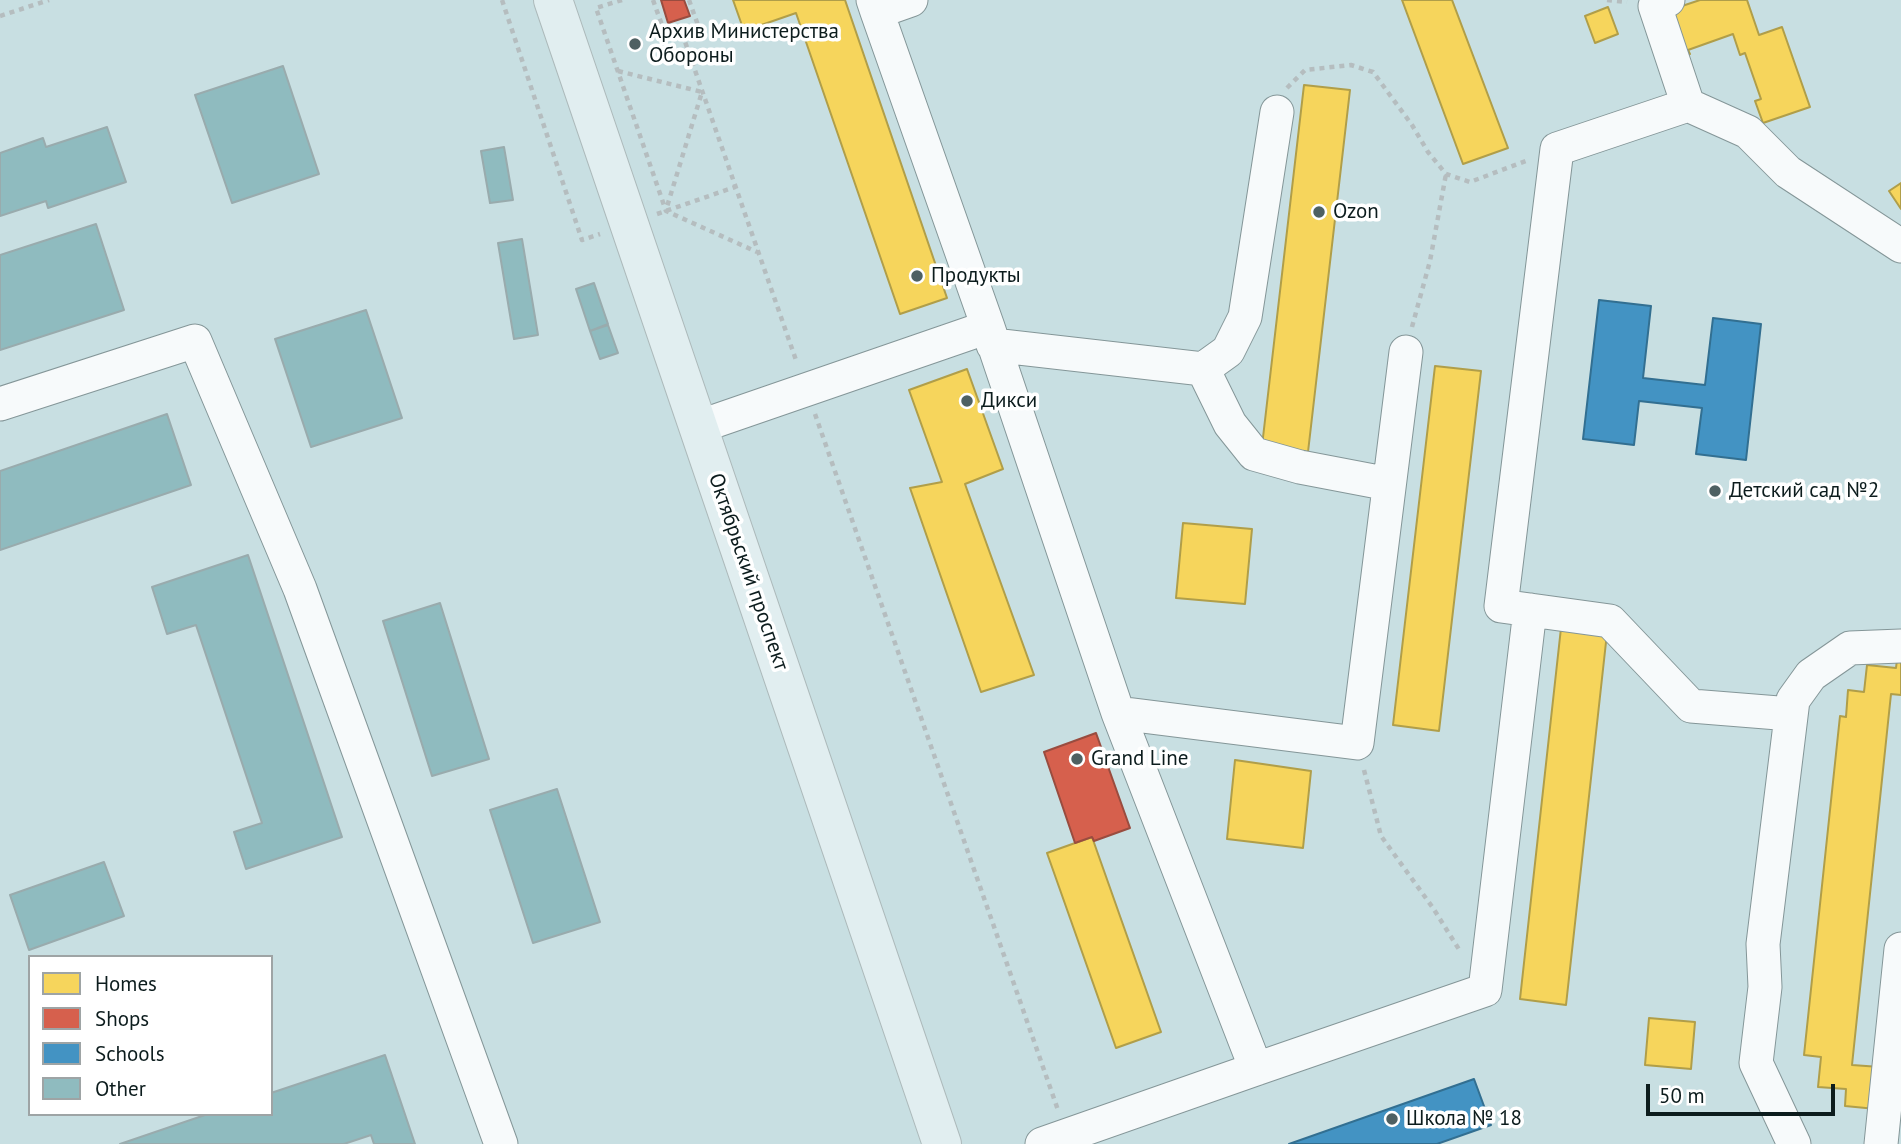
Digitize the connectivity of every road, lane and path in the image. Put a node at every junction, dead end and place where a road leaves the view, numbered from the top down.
1 (49, 0) edge
2 (502, 0) edge
3 (554, 0) edge
4 (622, 0) edge
5 (653, 0) edge
6 (689, 0) edge
7 (911, 0) edge
8 (1668, 0) edge
9 (875, 6) edge
10 (0, 16) edge
11 (682, 33) junction
12 (618, 71) junction
13 (702, 92) junction
14 (1688, 105) junction
15 (1277, 111) joint
16 (1557, 149) junction
17 (1446, 174) junction
18 (735, 187) junction
19 (666, 211) junction
20 (630, 224) junction
21 (582, 240) dead end
22 (1901, 246) edge
23 (758, 253) junction
24 (991, 336) junction
25 (1405, 352) joint
26 (1203, 369) junction
27 (806, 390) junction
28 (0, 404) edge
29 (698, 427) junction
30 (1389, 484) junction
31 (1528, 620) junction
32 (1901, 646) edge
33 (1118, 713) junction
34 (1791, 713) junction
35 (1357, 743) junction
36 (1901, 949) edge
37 (1485, 990) junction
38 (1256, 1069) junction
39 (1054, 1139) edge
40 (500, 1144) edge
41 (942, 1144) edge
42 (1794, 1144) edge
43 (1881, 1144) edge

1 - 10 path
2 - 21 path
3 - 20 main road, Октябрьский проспект
4 - 12 path
5 - 11 path
6 - 11 path
7 - 9 street
8 - 14 street
9 - 24 street
11 - 13 path
12 - 13 path
12 - 19 path
13 - 18 path
13 - 19 path
14 - 16 street
14 - 22 street
15 - 17 path
15 - 26 street
16 - 17 path
16 - 31 street
17 - 25 path
18 - 19 path
18 - 23 path
19 - 20 path
19 - 23 path
20 - 29 main road, Октябрьский проспект
23 - 27 path
24 - 26 street
24 - 27 street
24 - 33 street
25 - 30 street
26 - 30 street
27 - 29 street
27 - 39 path
28 - 40 street
29 - 41 main road, Октябрьский проспект
30 - 35 street
31 - 34 street
31 - 37 street
32 - 34 street
33 - 35 street
33 - 38 street
34 - 42 street
35 - 37 path
36 - 43 street
37 - 38 street
38 - 39 street

